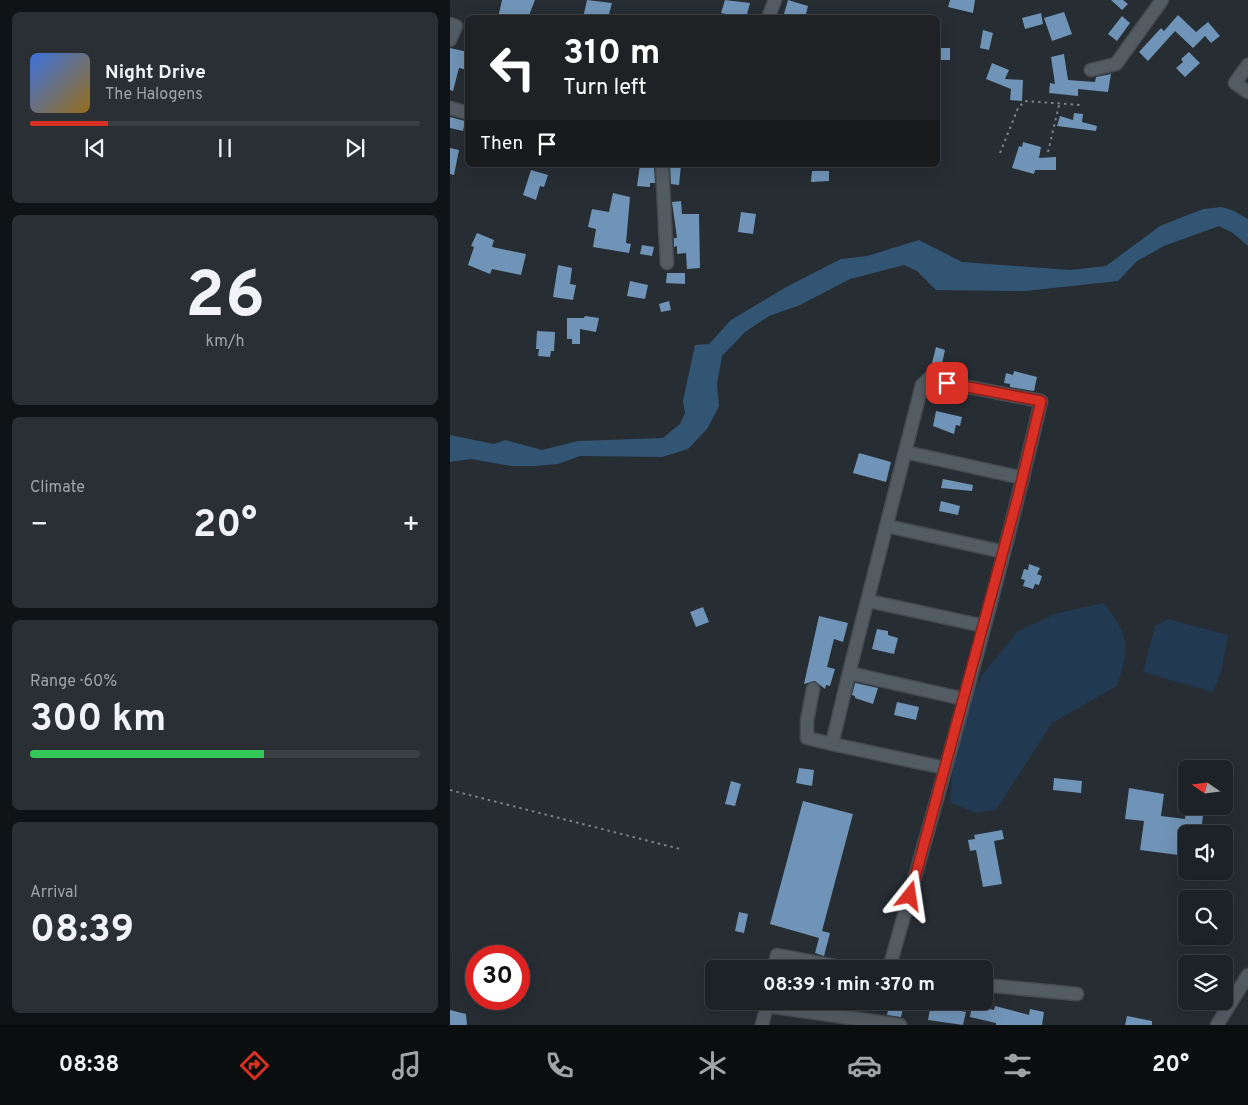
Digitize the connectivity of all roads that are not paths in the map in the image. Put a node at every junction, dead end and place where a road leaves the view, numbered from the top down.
1 (775, 0) edge
2 (1162, 0) edge
3 (769, 15) edge
4 (450, 24) edge
5 (450, 40) edge
6 (1248, 65) edge
7 (1092, 70) dead end
8 (1248, 92) edge
9 (450, 108) edge
10 (465, 112) edge
11 (662, 167) edge
12 (667, 263) dead end
13 (905, 452) junction
14 (1023, 478) junction
15 (887, 526) junction
16 (1004, 552) junction
17 (869, 601) junction
18 (984, 626) junction
19 (850, 673) junction
20 (814, 689) dead end
21 (964, 699) junction
22 (832, 744) junction
23 (945, 768) junction
24 (776, 960) edge
25 (804, 960) edge
26 (892, 960) edge
27 (1248, 975) edge
28 (993, 986) edge
29 (1077, 994) dead end
30 (766, 1010) edge
31 (805, 1010) edge
32 (762, 1025) edge
33 (900, 1025) edge
34 (1217, 1025) edge

1 - 3 street
2 - 7 street
4 - 5 street
6 - 8 street
9 - 10 street
11 - 12 street
13 - 14 street
13 - 14 street
13 - 15 street
14 - 16 street
15 - 16 street
15 - 17 street
16 - 18 street
17 - 18 street
17 - 19 street
18 - 21 street
19 - 21 street
19 - 22 street
20 - 22 street
21 - 23 street
22 - 23 street
23 - 26 street
24 - 25 street
27 - 34 street
28 - 29 street
30 - 32 street
31 - 33 street

